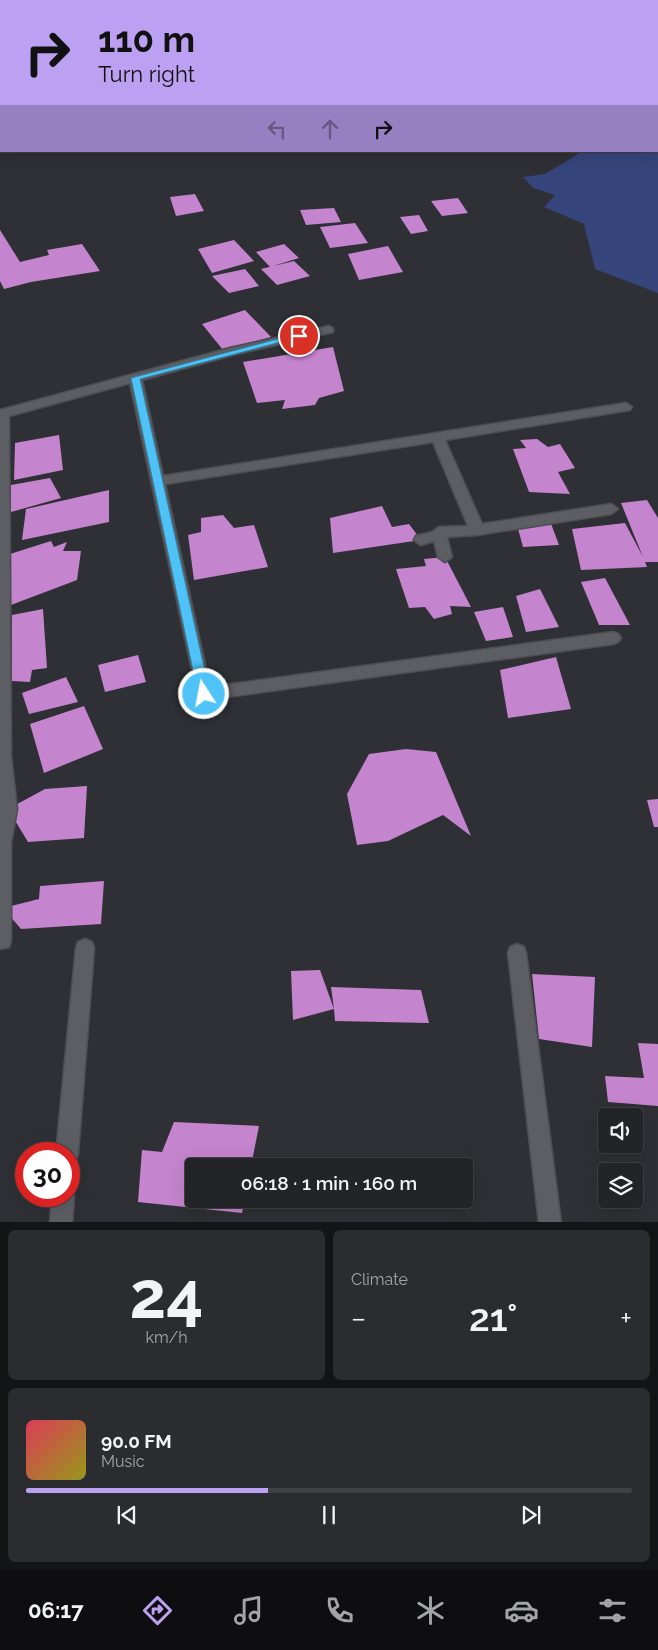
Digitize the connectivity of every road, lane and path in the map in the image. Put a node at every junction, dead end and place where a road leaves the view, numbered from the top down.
1 (329, 330) dead end
2 (135, 378) junction
3 (626, 407) dead end
4 (2, 413) edge
5 (437, 437) junction
6 (158, 482) junction
7 (611, 509) dead end
8 (477, 530) junction
9 (450, 531) junction
10 (421, 540) dead end
11 (445, 557) dead end
12 (613, 638) dead end
13 (2, 942) dead end
14 (85, 948) dead end
15 (517, 953) dead end
16 (68, 1142) edge
17 (62, 1207) edge
18 (61, 1222) edge
19 (550, 1222) edge

1 - 2 street
2 - 4 street
2 - 6 street
3 - 5 street
4 - 13 street
5 - 6 street
5 - 8 street
6 - 12 street
7 - 8 street
8 - 9 street
9 - 10 street
9 - 11 street
14 - 16 street
15 - 19 street
17 - 18 street

